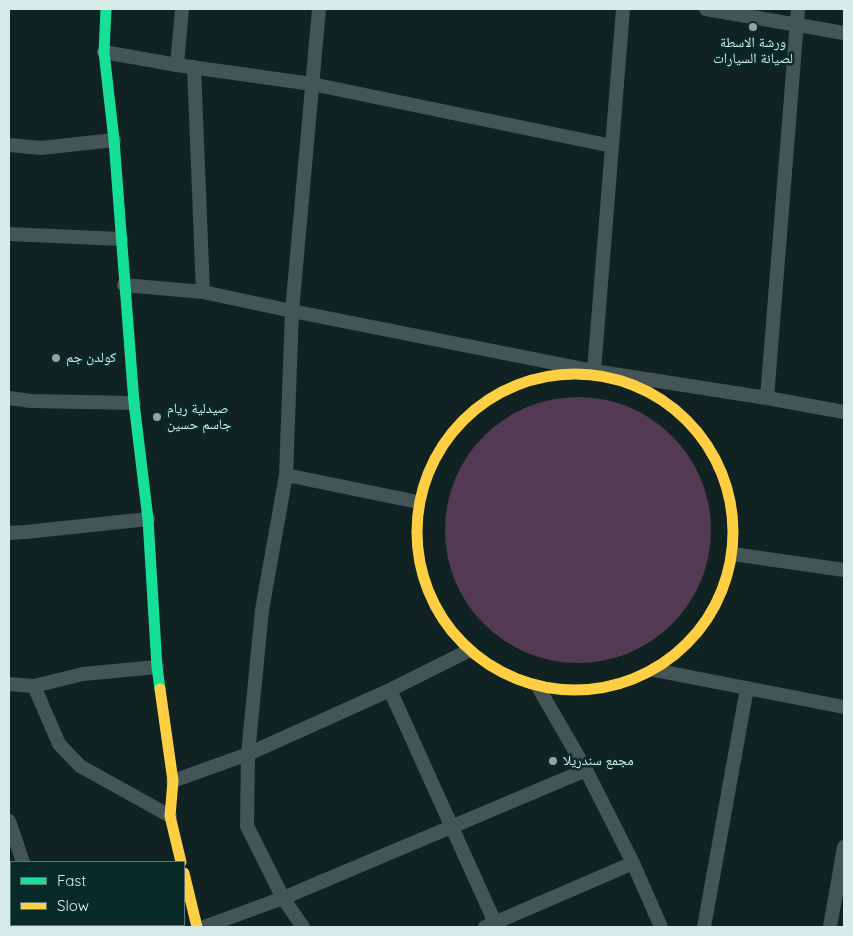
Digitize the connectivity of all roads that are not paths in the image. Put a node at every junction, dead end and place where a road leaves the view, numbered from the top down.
1 (106, 9) edge
2 (182, 9) edge
3 (319, 9) edge
4 (623, 9) edge
5 (706, 9) edge
6 (798, 9) edge
7 (797, 24) junction
8 (844, 33) edge
9 (104, 52) junction
10 (178, 65) junction
11 (194, 67) junction
12 (312, 84) junction
13 (114, 140) junction
14 (9, 145) edge
15 (612, 146) junction
16 (9, 234) edge
17 (121, 239) junction
18 (124, 285) junction
19 (203, 292) junction
20 (292, 311) junction
21 (594, 372) junction
22 (9, 398) edge
23 (767, 398) junction
24 (134, 403) junction
25 (844, 412) edge
26 (286, 475) junction
27 (418, 502) junction
28 (148, 519) junction
29 (9, 533) edge
30 (733, 554) junction
31 (844, 570) edge
32 (468, 651) junction
33 (157, 667) junction
34 (654, 670) junction
35 (9, 684) edge
36 (34, 686) junction
37 (538, 686) junction
38 (747, 688) junction
39 (390, 690) junction
40 (844, 707) edge
41 (248, 754) junction
42 (586, 770) junction
43 (173, 781) junction
44 (170, 816) junction
45 (9, 821) edge
46 (452, 827) junction
47 (844, 847) edge
48 (23, 861) edge
49 (181, 861) edge
50 (633, 863) junction
51 (185, 877) edge
52 (283, 898) junction
53 (492, 926) edge
54 (197, 927) edge
55 (204, 927) edge
56 (303, 927) edge
57 (661, 927) edge
58 (704, 927) edge
59 (830, 927) edge

1 - 9 street
2 - 10 street
3 - 12 street
4 - 15 street
5 - 7 street
6 - 7 street
7 - 8 street
7 - 23 street
9 - 10 street
9 - 13 street
10 - 11 street
11 - 12 street
11 - 19 street
12 - 15 street
12 - 20 street
13 - 14 street
13 - 17 street
15 - 21 street
16 - 17 street
17 - 18 street
18 - 19 street
18 - 24 street
19 - 20 street
20 - 21 street
20 - 26 street
21 - 23 street
21 - 27 street
21 - 30 street
22 - 24 street
23 - 25 street
24 - 28 street
26 - 27 street
26 - 41 street
27 - 32 street
28 - 29 street
28 - 33 street
30 - 31 street
30 - 34 street
32 - 37 street
32 - 39 street
33 - 36 street
33 - 43 street
34 - 37 street
34 - 38 street
35 - 36 street
36 - 44 street
37 - 42 street
38 - 40 street
38 - 58 street
39 - 41 street
39 - 46 street
41 - 43 street
41 - 52 street
42 - 46 street
42 - 50 street
43 - 44 street
44 - 49 street
45 - 48 street
46 - 52 street
46 - 53 street
47 - 59 street
50 - 53 street
50 - 57 street
51 - 54 street
52 - 55 street
52 - 56 street

